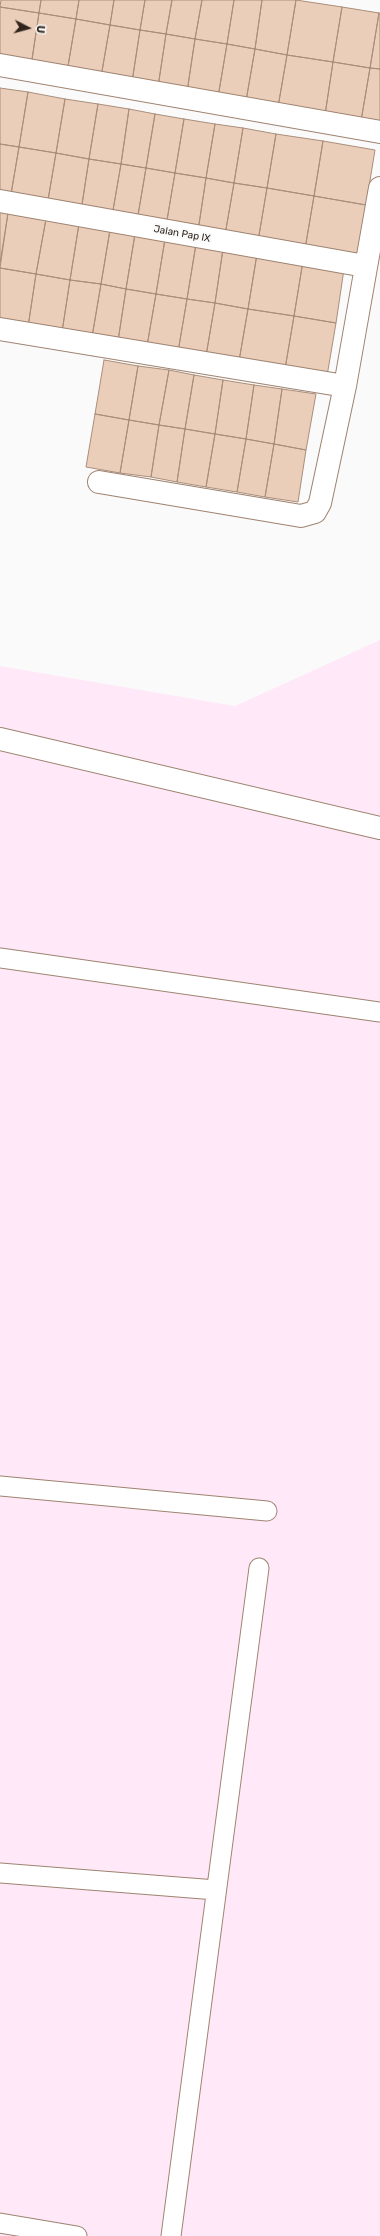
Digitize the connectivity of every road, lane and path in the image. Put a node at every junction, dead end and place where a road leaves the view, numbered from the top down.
1 (0, 65) edge
2 (380, 132) edge
3 (380, 188) edge
4 (0, 201) edge
5 (365, 266) junction
6 (0, 329) edge
7 (345, 386) junction
8 (99, 482) dead end
9 (0, 739) edge
10 (380, 828) edge
11 (0, 958) edge
12 (380, 1012) edge
13 (0, 1486) edge
14 (268, 1511) dead end
15 (259, 1568) dead end
16 (0, 1873) edge
17 (216, 1890) junction
18 (0, 2223) edge
19 (78, 2236) edge
20 (171, 2236) edge

1 - 2 street
3 - 5 street
4 - 5 street, Jalan Pap IX
5 - 7 street
6 - 7 street
7 - 8 street
9 - 10 street
11 - 12 lane
13 - 14 lane
15 - 17 lane
16 - 17 lane
17 - 20 lane
18 - 19 lane

